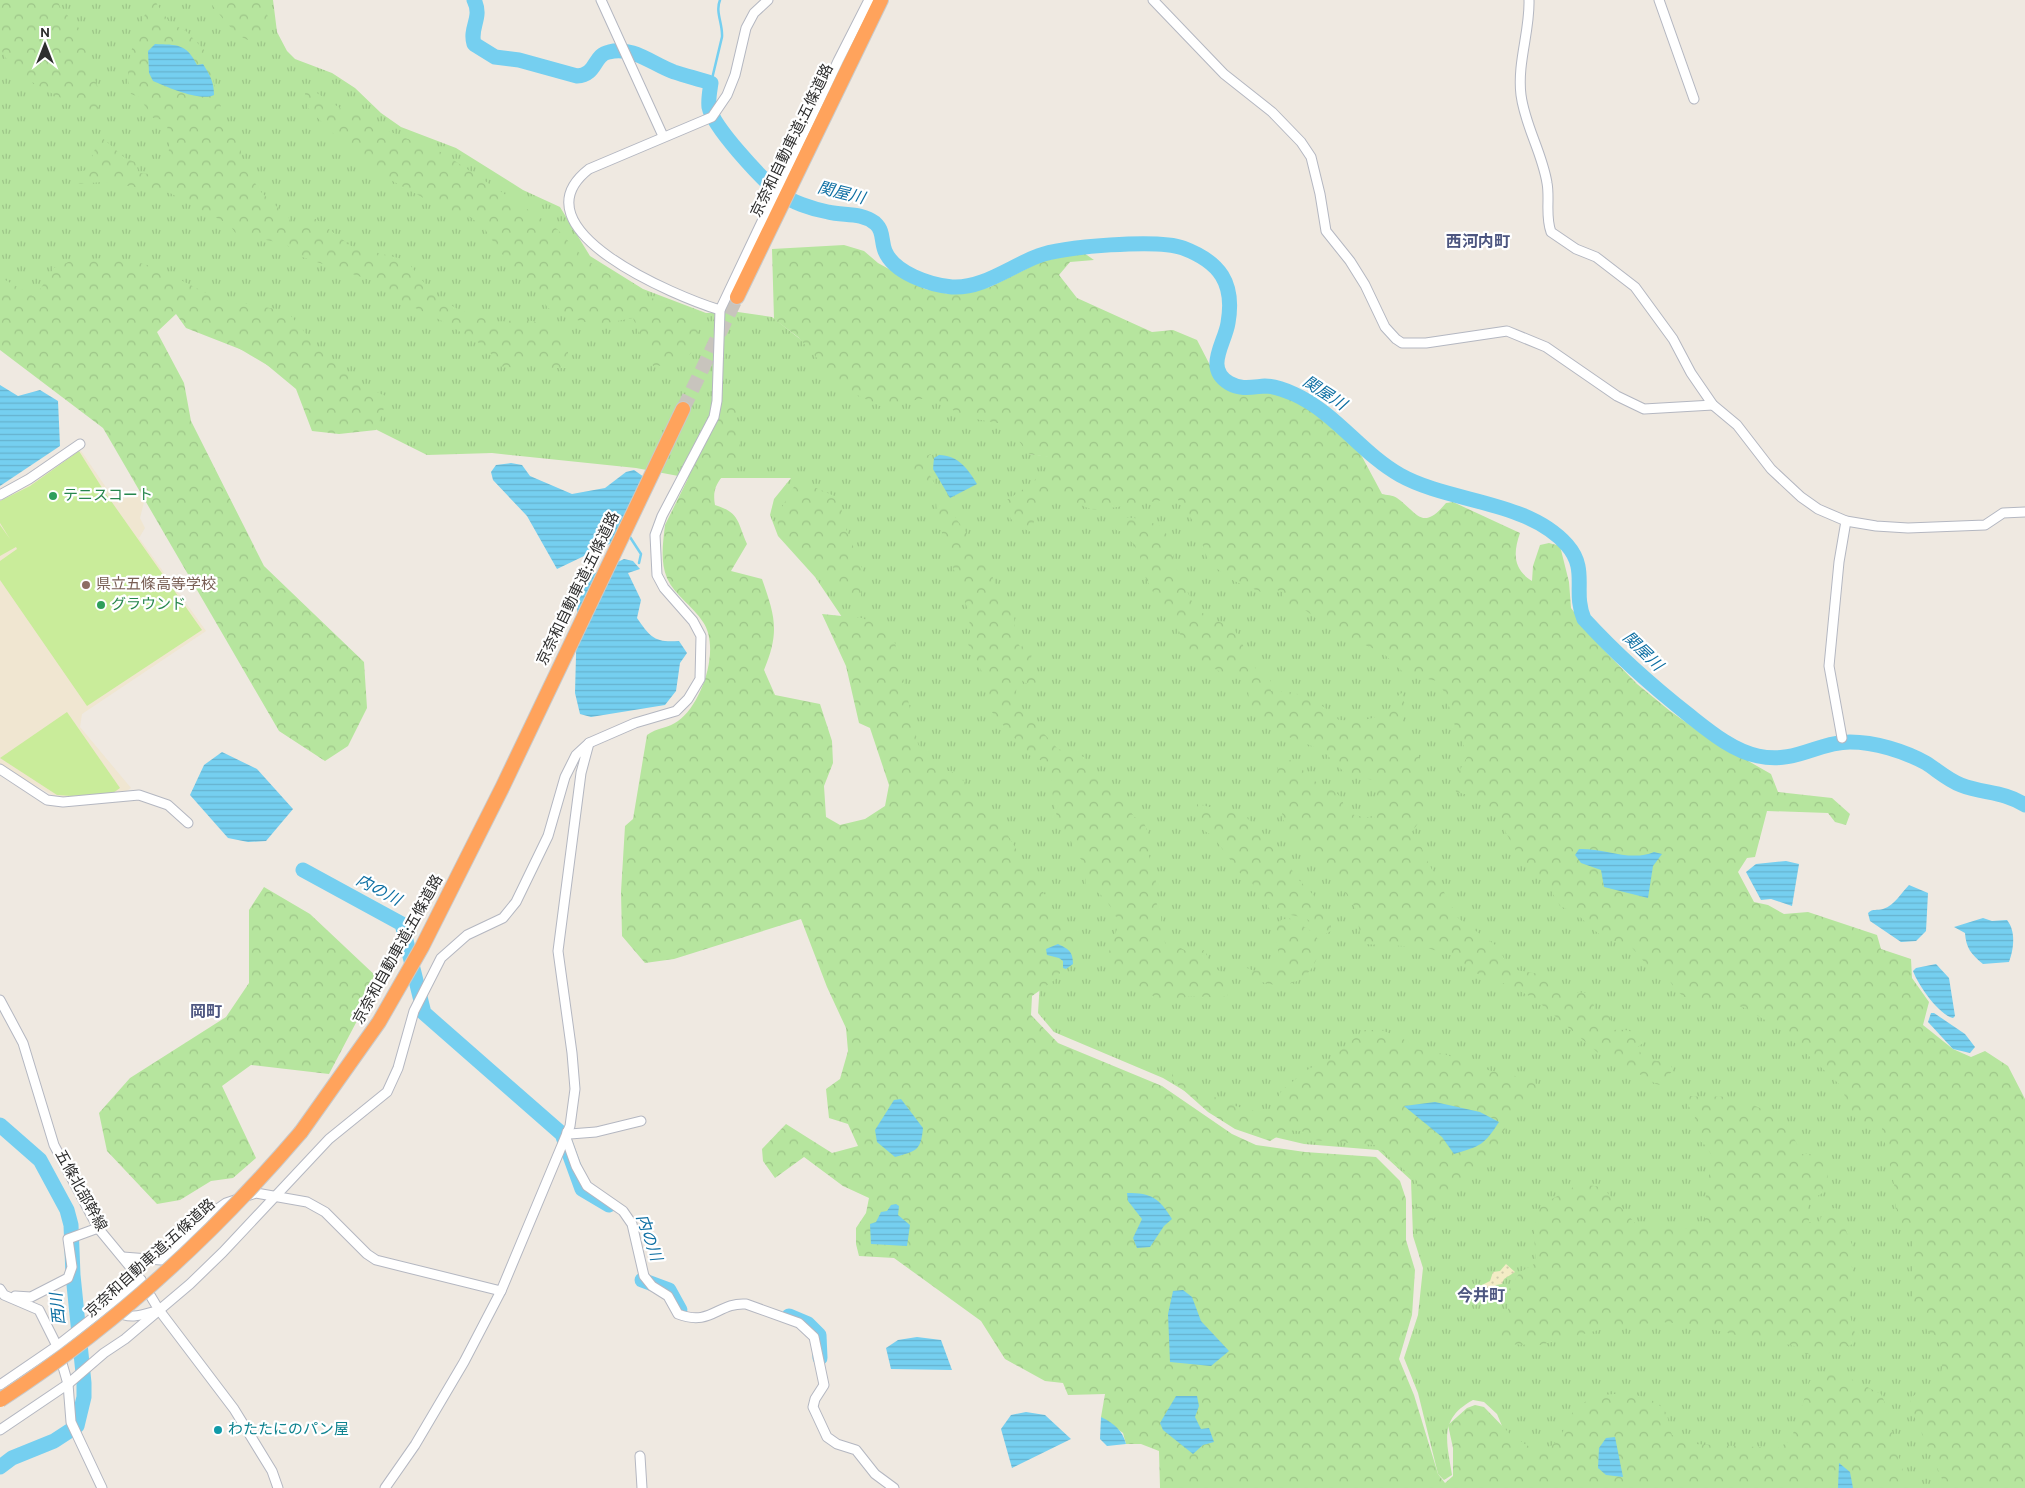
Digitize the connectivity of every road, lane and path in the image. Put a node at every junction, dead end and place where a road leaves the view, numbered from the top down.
1 (602, 0) edge
2 (768, 0) edge
3 (869, 0) edge
4 (881, 0) edge
5 (1153, 0) edge
6 (1529, 0) edge
7 (1659, 0) edge
8 (1694, 99) dead end
9 (663, 136) junction
10 (731, 296) junction
11 (720, 310) junction
12 (1713, 406) junction
13 (683, 409) tunnel mouth
14 (80, 444) dead end
15 (0, 495) edge
16 (2025, 512) edge
17 (1846, 521) junction
18 (1842, 738) dead end
19 (589, 743) junction
20 (576, 755) junction
21 (0, 769) edge
22 (581, 773) junction
23 (188, 823) dead end
24 (0, 1000) edge
25 (641, 1121) dead end
26 (566, 1135) junction
27 (277, 1196) junction
28 (98, 1228) junction
29 (123, 1257) junction
30 (140, 1280) junction
31 (501, 1291) junction
32 (1, 1293) edge
33 (108, 1305) junction
34 (159, 1310) junction
35 (57, 1346) junction
36 (68, 1384) junction
37 (0, 1385) edge
38 (0, 1400) edge
39 (0, 1430) edge
40 (640, 1456) dead end
41 (102, 1488) edge
42 (278, 1488) edge
43 (385, 1488) edge
44 (642, 1488) edge
45 (894, 1488) edge

1 - 9 street
2 - 9 street
3 - 10 street
4 - 10 highway, 京奈和自動車道;五條道路
5 - 12 street
6 - 12 street
7 - 8 street
9 - 11 street
10 - 11 street
11 - 19 street
12 - 17 street
13 - 38 highway, 京奈和自動車道;五條道路, bridge
14 - 15 street
16 - 17 street
17 - 18 street
19 - 20 street
19 - 22 street
20 - 22 street
20 - 27 street
21 - 23 street
22 - 26 street
24 - 28 street, 五條北部幹線
25 - 26 street
26 - 31 street
26 - 45 street
27 - 29 street
27 - 31 street
27 - 34 street
28 - 29 street, 五條北部幹線
28 - 32 street
29 - 30 street, 五條北部幹線
30 - 33 street
30 - 34 street, 五條北部幹線
31 - 43 street
32 - 35 street
33 - 34 street
33 - 35 street
34 - 36 street
34 - 42 street, 五條北部幹線
35 - 36 street
35 - 37 street
36 - 39 street
36 - 41 street
40 - 44 street

